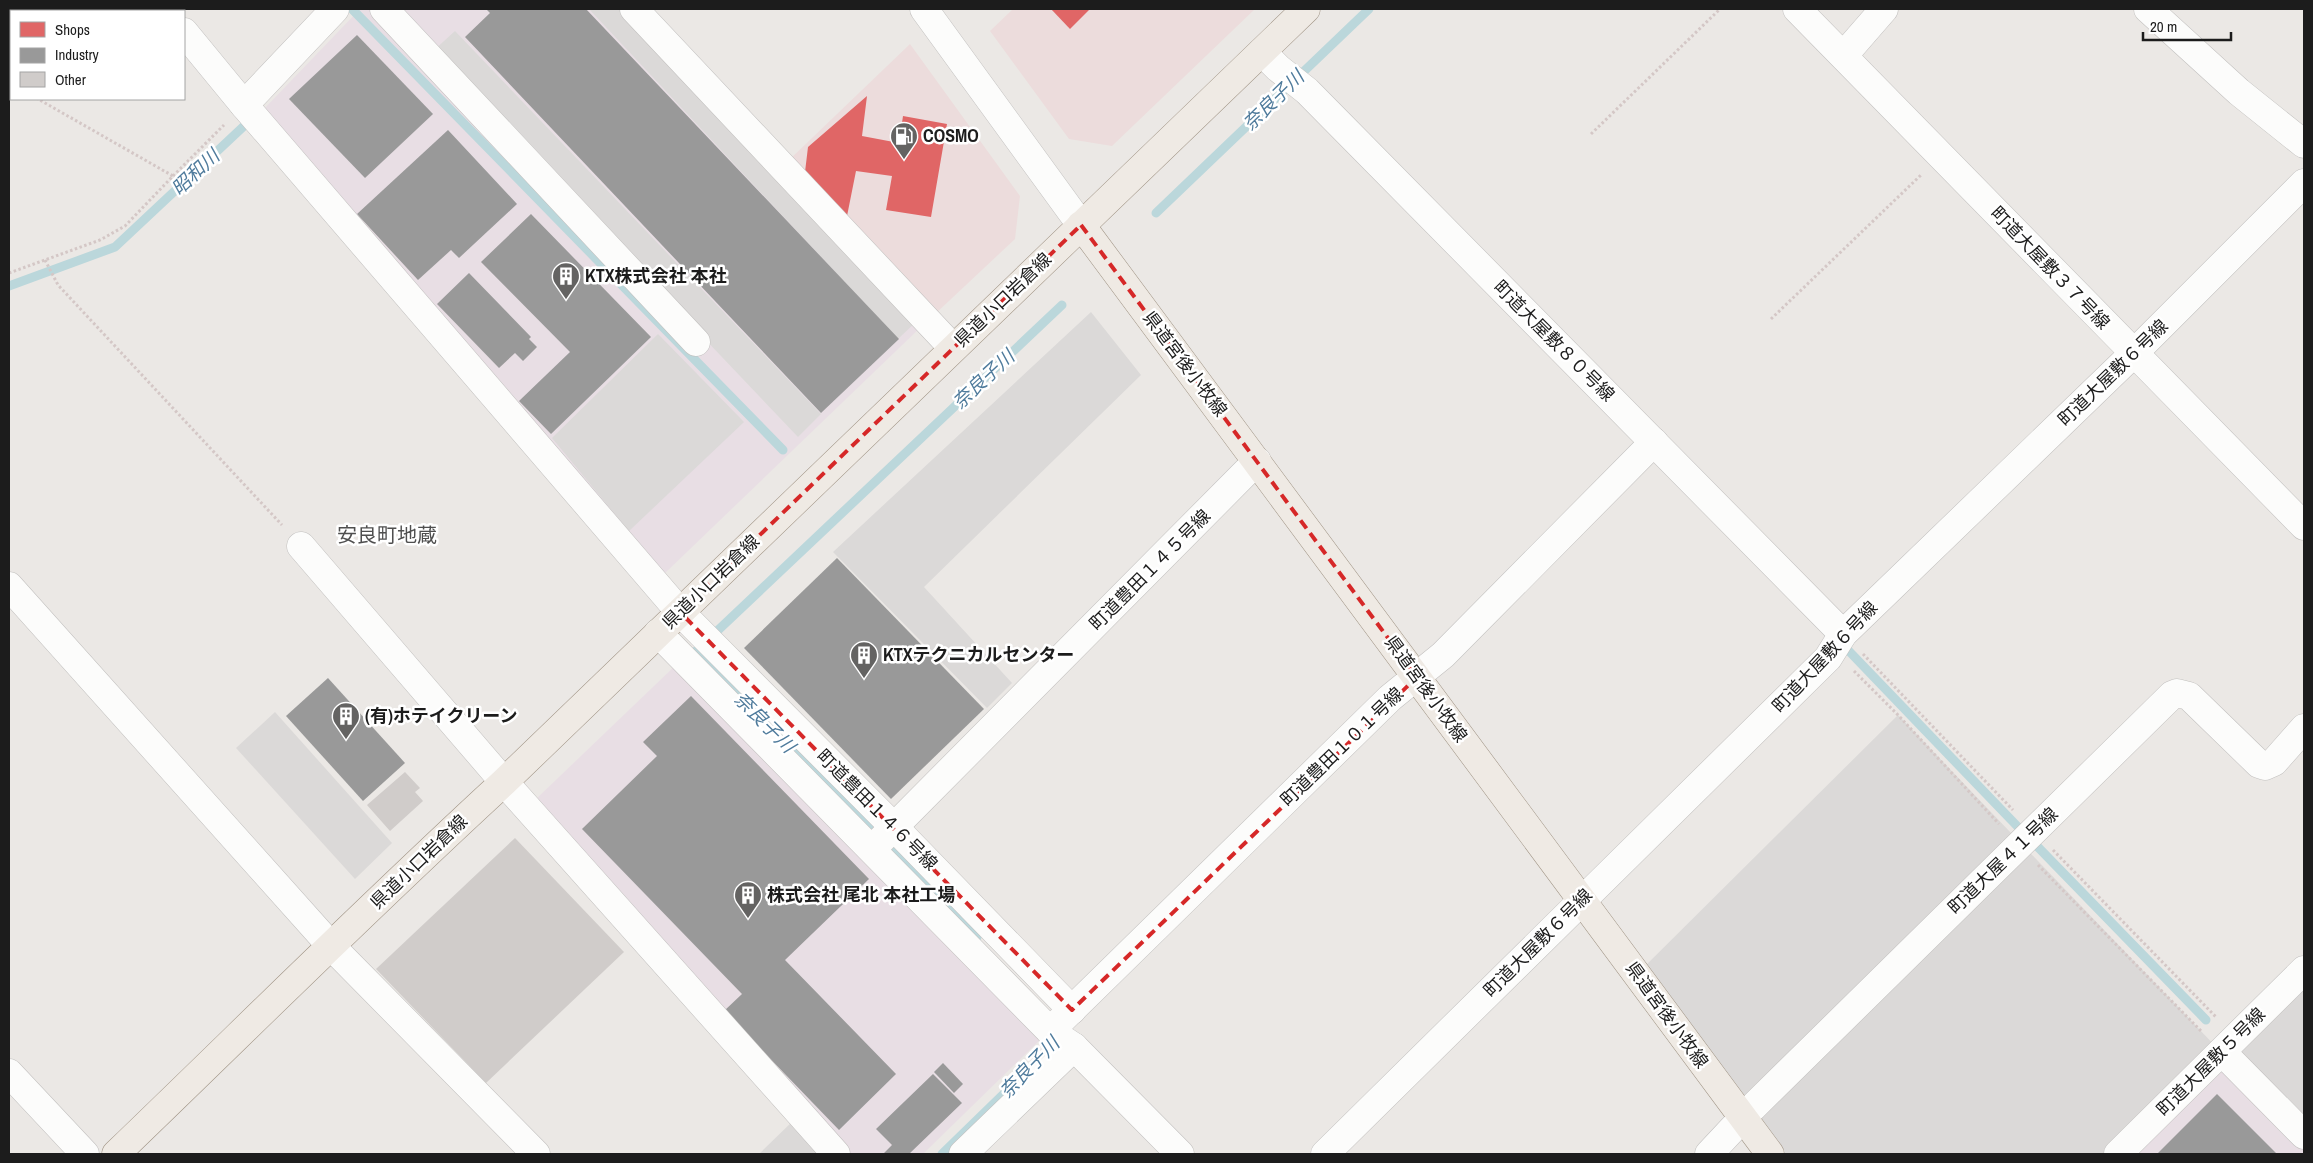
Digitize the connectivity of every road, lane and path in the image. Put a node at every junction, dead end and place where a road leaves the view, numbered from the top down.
1 (335, 9) edge
2 (384, 9) edge
3 (634, 9) edge
4 (924, 9) edge
5 (1306, 9) edge
6 (1720, 9) edge
7 (1797, 9) edge
8 (1884, 9) edge
9 (2148, 9) edge
10 (185, 33) edge
11 (1262, 52) junction
12 (1844, 55) junction
13 (40, 100) edge
14 (252, 114) junction
15 (1591, 134) dead end
16 (2304, 144) edge
17 (1941, 156) junction
18 (173, 176) junction
19 (2304, 183) edge
20 (1081, 225) junction
21 (45, 260) junction
22 (9, 272) edge
23 (1771, 319) dead end
24 (696, 342) dead end
25 (953, 348) junction
26 (2134, 353) junction
27 (1654, 442) junction
28 (1257, 461) junction
29 (2304, 526) edge
30 (301, 546) joint
31 (9, 586) edge
32 (680, 612) junction
33 (658, 633) junction
34 (1843, 634) junction
35 (1417, 676) junction
36 (2304, 728) edge
37 (504, 782) junction
38 (894, 827) junction
39 (871, 850) junction
40 (1582, 900) junction
41 (332, 947) junction
42 (2304, 970) edge
43 (1072, 1010) junction
44 (1050, 1031) junction
45 (1074, 1047) junction
46 (2222, 1052) junction
47 (9, 1073) edge
48 (1743, 1118) junction
49 (2304, 1135) edge
50 (85, 1154) edge
51 (116, 1154) edge
52 (536, 1154) edge
53 (836, 1154) edge
54 (963, 1154) edge
55 (1180, 1154) edge
56 (1324, 1154) edge
57 (1709, 1154) edge
58 (1770, 1154) edge
59 (2118, 1154) edge

1 - 14 street
2 - 24 street
3 - 25 street
4 - 20 street
5 - 11 main road, 県道小口岩倉線
6 - 15 path
7 - 12 street, 町道大屋敷３７号線
8 - 12 street
9 - 16 street
10 - 14 street, 町道豊田１４６号線
11 - 20 main road, 県道小口岩倉線
11 - 27 street, 町道大屋敷８０号線
12 - 17 street, 町道大屋敷３７号線
13 - 18 path
14 - 18 path
14 - 32 street, 町道豊田１４６号線
17 - 23 path
17 - 26 street, 町道大屋敷３７号線
18 - 21 path
19 - 26 street, 町道大屋敷６号線
20 - 25 main road, 県道小口岩倉線
20 - 28 main road, 県道宮後小牧線
21 - 22 path
21 - 30 path
25 - 32 main road, 県道小口岩倉線
26 - 29 street, 町道大屋敷３７号線
26 - 34 street, 町道大屋敷６号線
27 - 34 street, 町道大屋敷８０号線
27 - 35 street, 町道豊田１０１号線
28 - 35 main road, 県道宮後小牧線
28 - 38 street, 町道豊田１４５号線
30 - 37 street
31 - 41 street
32 - 33 main road, 県道小口岩倉線
32 - 38 street, 町道豊田１４６号線
33 - 37 main road, 県道小口岩倉線
33 - 39 street
34 - 40 street, 町道大屋敷６号線
35 - 40 main road, 県道宮後小牧線
35 - 43 street, 町道豊田１０１号線
36 - 48 street, 町道大屋４１号線
37 - 41 main road, 県道小口岩倉線
37 - 53 street
38 - 39 street, 町道豊田１４５号線
38 - 43 street, 町道豊田１４６号線
39 - 44 street
40 - 48 main road, 県道宮後小牧線
40 - 56 street, 町道大屋敷６号線
41 - 51 main road, 県道小口岩倉線
41 - 52 street
42 - 46 street, 町道大屋敷５号線
43 - 44 street, 町道豊田１０１号線
44 - 45 street
45 - 54 street
45 - 55 street
46 - 49 street
46 - 59 street, 町道大屋敷５号線
47 - 50 street
48 - 57 street, 町道大屋４１号線
48 - 58 main road, 県道宮後小牧線

